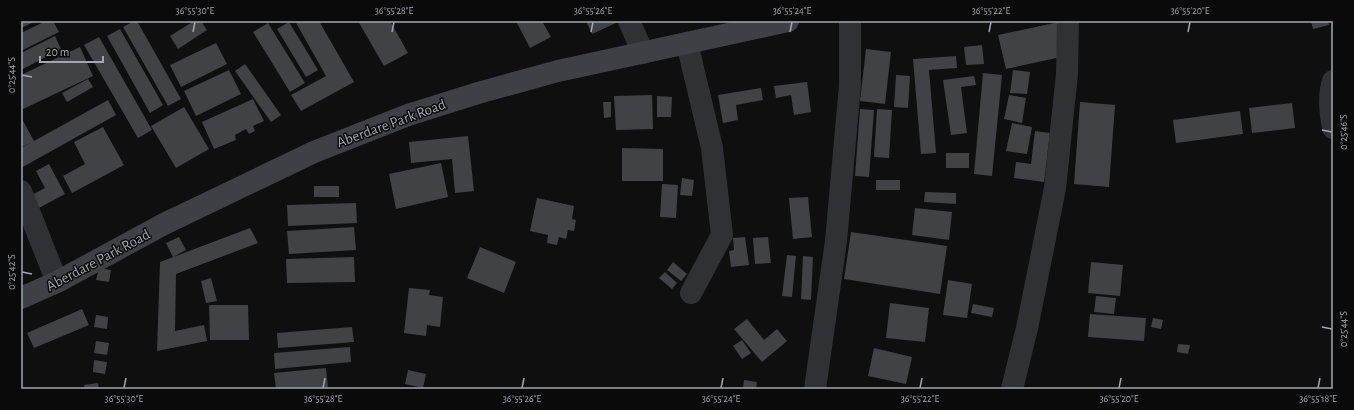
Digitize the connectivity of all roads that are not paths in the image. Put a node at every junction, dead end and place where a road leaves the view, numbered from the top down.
1 (629, 21) edge
2 (788, 21) edge
3 (850, 21) edge
4 (1068, 21) edge
5 (687, 43) junction
6 (643, 53) junction
7 (1333, 81) edge
8 (1333, 128) edge
9 (21, 191) edge
10 (57, 282) junction
11 (691, 293) dead end
12 (21, 298) edge
13 (815, 389) edge
14 (1012, 389) edge

1 - 6 street
2 - 5 street, Aberdare Park Road
3 - 13 street
4 - 14 street
5 - 6 street, Aberdare Park Road
5 - 11 street
6 - 10 street, Aberdare Park Road
7 - 8 street
9 - 10 street
10 - 12 street, Aberdare Park Road

